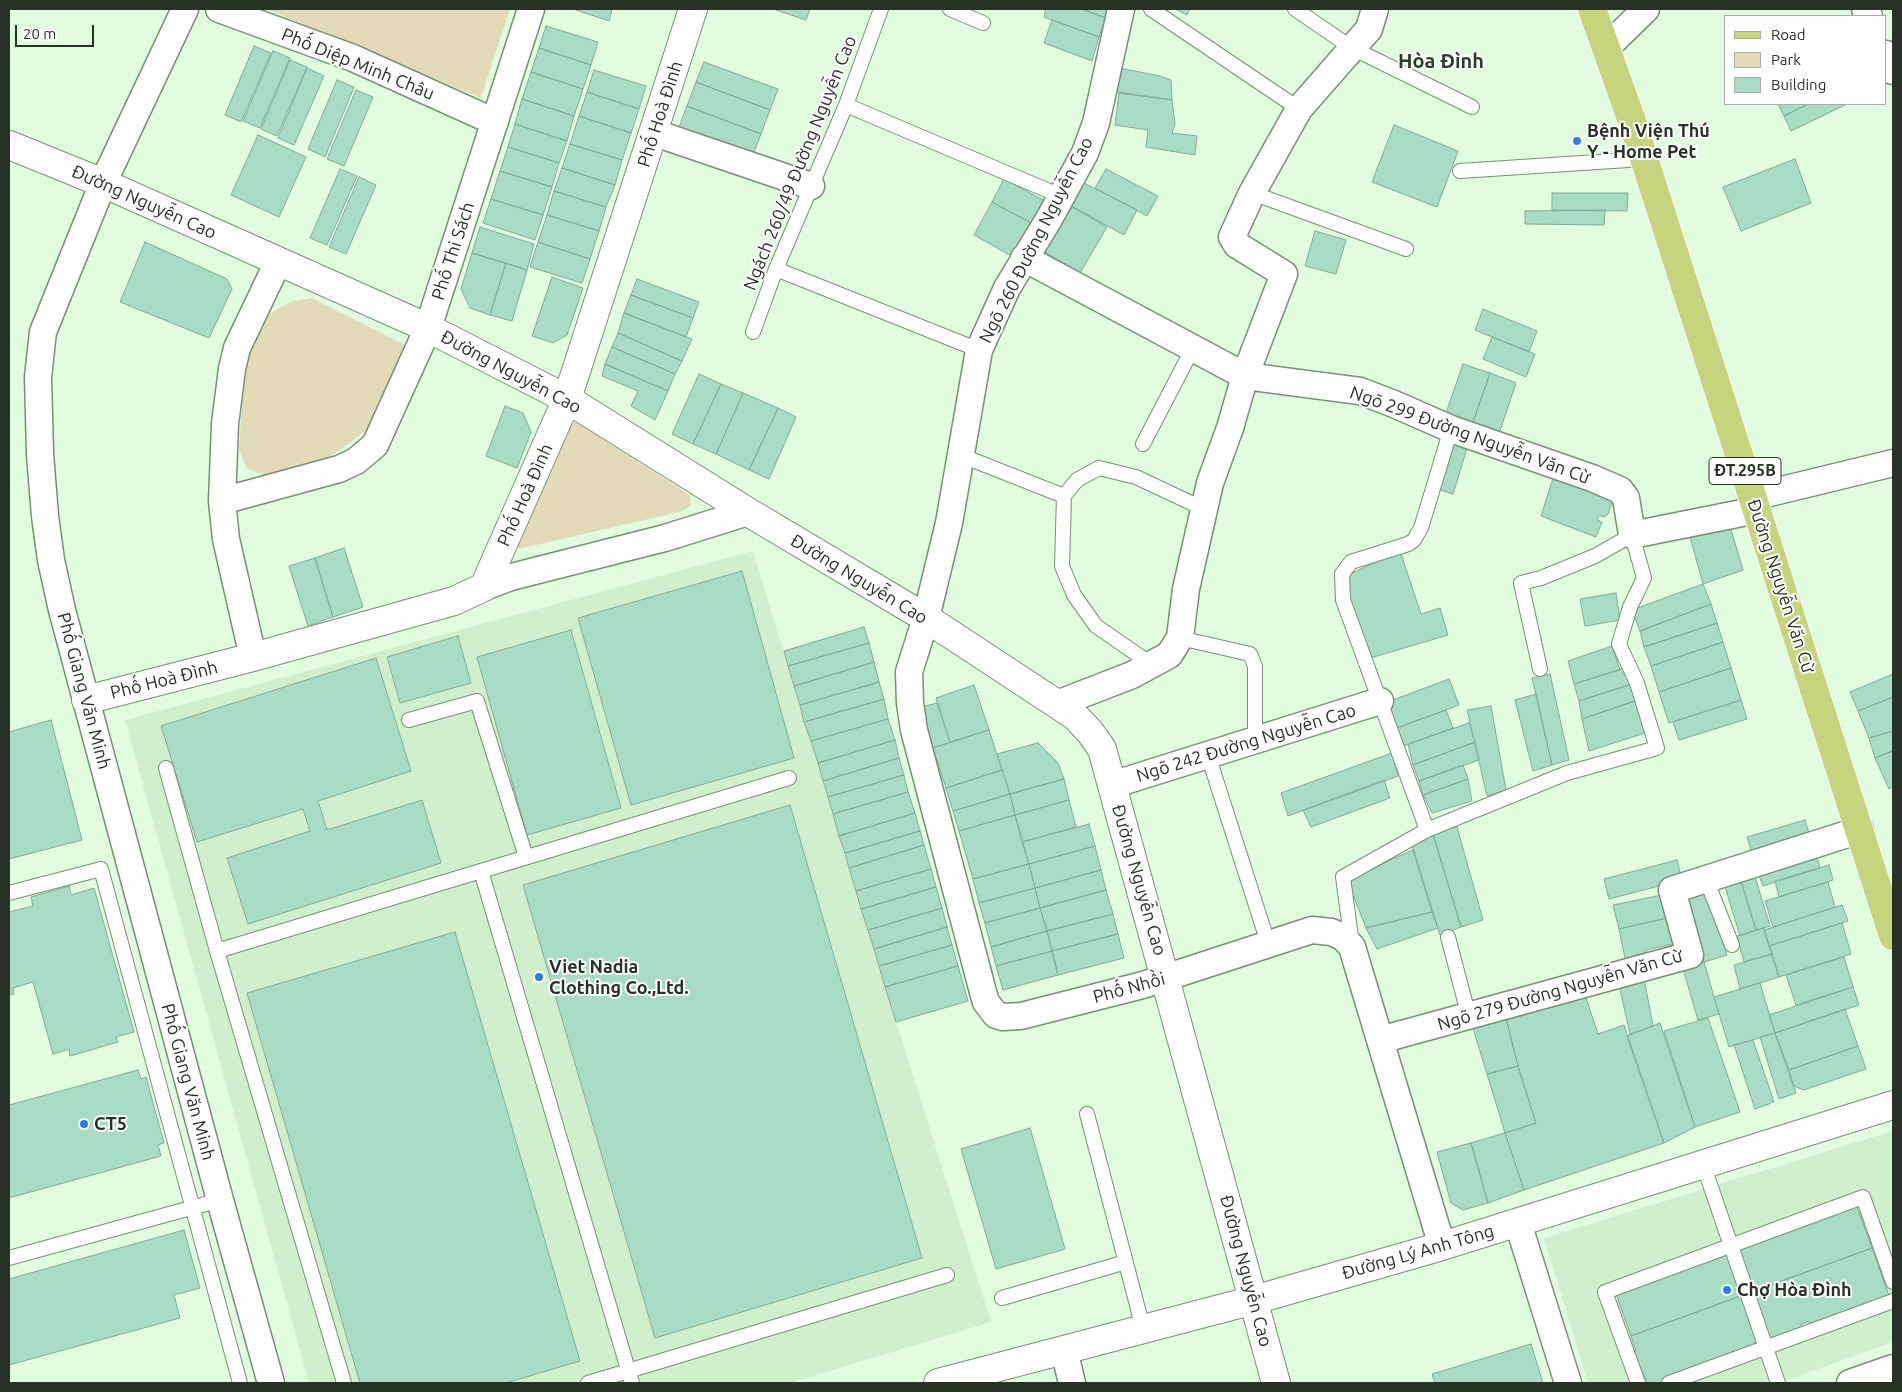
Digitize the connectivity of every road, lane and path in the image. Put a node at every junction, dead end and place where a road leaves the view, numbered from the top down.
1 (185, 9) edge
2 (219, 9) edge
3 (532, 9) edge
4 (693, 9) edge
5 (881, 9) edge
6 (950, 9) edge
7 (1121, 9) edge
8 (1151, 9) edge
9 (1295, 9) edge
10 (1375, 9) edge
11 (1592, 9) edge
12 (1646, 9) edge
13 (983, 23) dead end
14 (1352, 48) junction
15 (1606, 48) junction
16 (1887, 56) edge
17 (1893, 71) edge
18 (846, 105) junction
19 (1472, 107) dead end
20 (1299, 109) junction
21 (495, 122) junction
22 (655, 133) junction
23 (9, 144) edge
24 (1643, 159) junction
25 (1460, 171) dead end
26 (103, 184) junction
27 (811, 186) junction
28 (1252, 193) junction
29 (1061, 196) junction
30 (1406, 249) dead end
31 (1024, 258) junction
32 (278, 262) junction
33 (776, 269) junction
34 (428, 328) junction
35 (753, 332) dead end
36 (1193, 348) junction
37 (979, 350) junction
38 (1245, 376) junction
39 (567, 399) junction
40 (1451, 429) junction
41 (1143, 444) dead end
42 (960, 455) junction
43 (1893, 463) edge
44 (1064, 496) junction
45 (222, 501) junction
46 (1755, 503) junction
47 (1204, 509) junction
48 (748, 512) junction
49 (1632, 535) junction
50 (484, 587) junction
51 (926, 618) junction
52 (1180, 638) junction
53 (253, 657) junction
54 (1151, 664) junction
55 (1540, 669) dead end
56 (86, 700) junction
57 (1380, 701) junction
58 (1056, 704) junction
59 (409, 720) dead end
60 (1255, 740) junction
61 (1208, 755) junction
62 (166, 768) dead end
63 (790, 778) dead end
64 (1112, 785) junction
65 (1428, 830) junction
66 (1860, 830) junction
67 (526, 857) junction
68 (481, 871) junction
69 (1706, 880) junction
70 (9, 893) edge
71 (1893, 936) edge
72 (1448, 937) dead end
73 (1268, 943) junction
74 (1732, 945) dead end
75 (1352, 947) junction
76 (217, 951) junction
77 (1167, 978) junction
78 (1469, 1017) junction
79 (1380, 1040) junction
80 (1893, 1105) edge
81 (1086, 1114) dead end
82 (1703, 1164) junction
83 (220, 1200) junction
84 (194, 1207) junction
85 (1518, 1223) junction
86 (1442, 1246) junction
87 (1731, 1246) junction
88 (9, 1258) edge
89 (1126, 1262) junction
90 (947, 1275) dead end
91 (1893, 1282) edge
92 (1002, 1298) dead end
93 (1254, 1300) junction
94 (1893, 1301) edge
95 (1143, 1328) junction
96 (1766, 1348) junction
97 (1064, 1350) junction
98 (1893, 1368) edge
99 (630, 1377) edge
100 (240, 1383) edge
101 (271, 1383) edge
102 (344, 1383) edge
103 (588, 1383) edge
104 (938, 1383) edge
105 (1072, 1383) edge
106 (1276, 1383) edge
107 (1568, 1383) edge
108 (1638, 1383) edge
109 (1670, 1383) edge
110 (1778, 1383) edge
111 (1850, 1383) edge

1 - 26 street, Phố Giang Văn Minh
2 - 21 street, Phố Diệp Minh Châu
3 - 21 street, Phố Thi Sách
4 - 22 street, Phố Hoà Đình
5 - 18 lane, Ngách 260/49 Đường Nguyễn Cao
6 - 13 lane
7 - 29 street, Ngõ 260 Đường Nguyễn Cao
8 - 20 lane
9 - 14 lane
10 - 14 street
11 - 15 main road, Đường Nguyễn Văn Cừ / ĐT.295B
12 - 15 street
14 - 19 lane
14 - 20 street
15 - 24 main road, Đường Nguyễn Văn Cừ / ĐT.295B
16 - 17 street
18 - 27 lane, Ngách 260/49 Đường Nguyễn Cao
18 - 29 lane
20 - 28 street
21 - 34 street, Phố Thi Sách
22 - 27 street
22 - 39 street, Phố Hoà Đình
23 - 26 street, Đường Nguyễn Cao
24 - 25 lane
24 - 46 main road, Đường Nguyễn Văn Cừ / ĐT.295B
26 - 32 street, Đường Nguyễn Cao
26 - 56 street, Phố Giang Văn Minh
27 - 33 lane, Ngách 260/49 Đường Nguyễn Cao
28 - 30 lane
28 - 38 street
29 - 31 street, Ngõ 260 Đường Nguyễn Cao
31 - 36 street, Ngõ 299 Đường Nguyễn Văn Cừ
31 - 37 street, Ngõ 260 Đường Nguyễn Cao
32 - 34 street, Đường Nguyễn Cao
32 - 45 street
33 - 35 lane, Ngách 260/49 Đường Nguyễn Cao
33 - 37 lane
34 - 39 street, Đường Nguyễn Cao
34 - 45 street, Phố Thi Sách
36 - 38 street, Ngõ 299 Đường Nguyễn Văn Cừ
36 - 41 lane
37 - 42 street, Ngõ 260 Đường Nguyễn Cao
38 - 40 street, Ngõ 299 Đường Nguyễn Văn Cừ
38 - 47 street
39 - 48 street, Đường Nguyễn Cao
39 - 50 street, Phố Hoà Đình
40 - 49 street, Ngõ 299 Đường Nguyễn Văn Cừ
40 - 57 lane
42 - 44 lane
42 - 51 street, Ngõ 260 Đường Nguyễn Cao
43 - 46 street
44 - 47 lane
44 - 54 lane
45 - 53 street
46 - 49 street
46 - 66 main road, Đường Nguyễn Văn Cừ / ĐT.295B
47 - 52 street
48 - 50 street
48 - 51 street, Đường Nguyễn Cao
49 - 55 lane
49 - 65 lane
50 - 53 street, Phố Hoà Đình
51 - 58 street, Đường Nguyễn Cao
51 - 77 street, Phố Nhồi
52 - 54 street
52 - 60 lane
53 - 56 street, Phố Hoà Đình
54 - 58 street
56 - 83 street, Phố Giang Văn Minh
57 - 60 street, Ngõ 242 Đường Nguyễn Cao
57 - 65 lane
58 - 64 street, Đường Nguyễn Cao
59 - 67 lane
60 - 61 street, Ngõ 242 Đường Nguyễn Cao
61 - 64 street, Ngõ 242 Đường Nguyễn Cao
61 - 73 lane
62 - 76 lane
63 - 67 lane
64 - 77 street, Đường Nguyễn Cao
65 - 75 lane
66 - 69 street, Ngõ 279 Đường Nguyễn Văn Cừ
66 - 71 main road, Đường Nguyễn Văn Cừ / ĐT.295B
67 - 68 lane
68 - 76 lane
68 - 99 lane
69 - 74 lane
69 - 78 street, Ngõ 279 Đường Nguyễn Văn Cừ
70 - 84 lane
72 - 78 lane
73 - 75 street, Phố Nhồi
73 - 77 street, Phố Nhồi
75 - 79 street
76 - 102 lane
77 - 93 street, Đường Nguyễn Cao
78 - 79 street, Ngõ 279 Đường Nguyễn Văn Cừ
79 - 86 street
80 - 82 street, Đường Lý Anh Tông
81 - 89 lane
82 - 85 street, Đường Lý Anh Tông
82 - 87 lane
83 - 84 lane
83 - 101 street, Phố Giang Văn Minh
84 - 88 lane
84 - 100 lane
85 - 86 street, Đường Lý Anh Tông
85 - 107 street
86 - 93 street, Đường Lý Anh Tông
87 - 91 lane
87 - 96 lane
87 - 108 lane
89 - 92 lane
89 - 95 lane
90 - 99 lane
93 - 95 street, Đường Lý Anh Tông
93 - 106 street, Đường Nguyễn Cao
94 - 96 lane
95 - 97 street, Đường Lý Anh Tông
96 - 109 lane
96 - 110 lane
97 - 104 street, Đường Lý Anh Tông
97 - 105 street
98 - 111 street
99 - 103 lane

